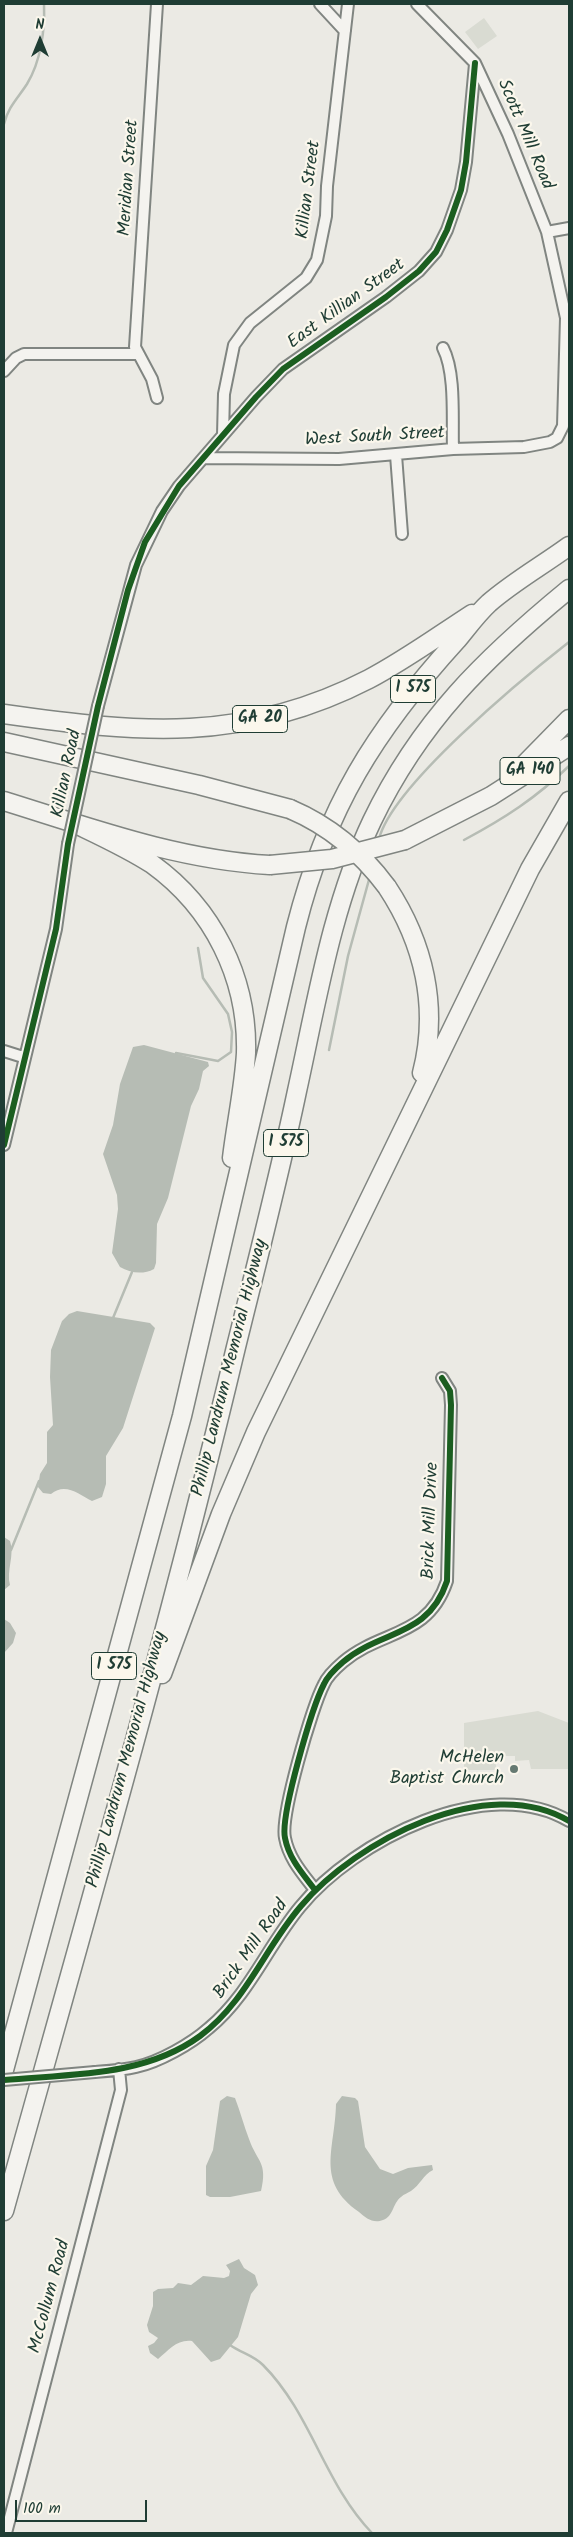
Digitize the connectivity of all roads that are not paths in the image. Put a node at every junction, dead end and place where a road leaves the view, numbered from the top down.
1 (157, 4) edge
2 (320, 4) edge
3 (348, 4) edge
4 (417, 4) edge
5 (345, 31) junction
6 (475, 63) junction
7 (569, 228) edge
8 (547, 232) junction
9 (443, 348) dead end
10 (138, 354) junction
11 (4, 371) edge
12 (157, 398) dead end
13 (223, 435) junction
14 (547, 442) joint
15 (453, 450) junction
16 (396, 455) junction
17 (204, 458) junction
18 (402, 534) dead end
19 (569, 546) edge
20 (569, 589) edge
21 (489, 603) junction
22 (4, 714) edge
23 (569, 719) edge
24 (4, 742) edge
25 (569, 746) edge
26 (491, 796) junction
27 (4, 801) edge
28 (569, 801) edge
29 (78, 825) junction
30 (4, 1050) edge
31 (23, 1057) junction
32 (416, 1101) junction
33 (4, 1145) edge
34 (218, 1261) junction
35 (442, 1378) dead end
36 (127, 1765) junction
37 (569, 1821) edge
38 (315, 1890) junction
39 (119, 2069) junction
40 (4, 2070) edge
41 (4, 2080) edge
42 (4, 2211) edge
43 (6, 2533) edge

1 - 10 street, Meridian Street
2 - 5 street
3 - 5 street, Killian Street
4 - 6 street, Scott Mill Road
5 - 13 street, Killian Street
6 - 8 street, Scott Mill Road
6 - 13 street, East Killian Street
7 - 8 street
8 - 14 street, Scott Mill Road
9 - 15 street
10 - 11 street
10 - 12 street
13 - 17 street, Killian Road
14 - 15 street, West South Street
15 - 16 street, West South Street
16 - 17 street, West South Street
16 - 18 street
17 - 31 street, Killian Road, bridge
19 - 21 highway, Phillip Landrum Memorial Highway / I 575
20 - 36 highway, Phillip Landrum Memorial Highway / I 575
21 - 22 highway, GA 20
21 - 34 highway, Phillip Landrum Memorial Highway / I 575
23 - 26 highway
24 - 32 highway, bridge
25 - 26 highway, GA 140
26 - 29 highway, bridge
27 - 29 highway
28 - 32 highway
29 - 34 highway
30 - 31 street
31 - 33 street, Killian Road
32 - 36 highway
34 - 40 highway, Phillip Landrum Memorial Highway / I 575
35 - 38 street, Brick Mill Drive
36 - 42 highway, Phillip Landrum Memorial Highway / I 575
37 - 38 street, Brick Mill Road
38 - 39 street, Brick Mill Road
39 - 41 street, Brick Mill Road, bridge
39 - 43 street, McCollum Road

